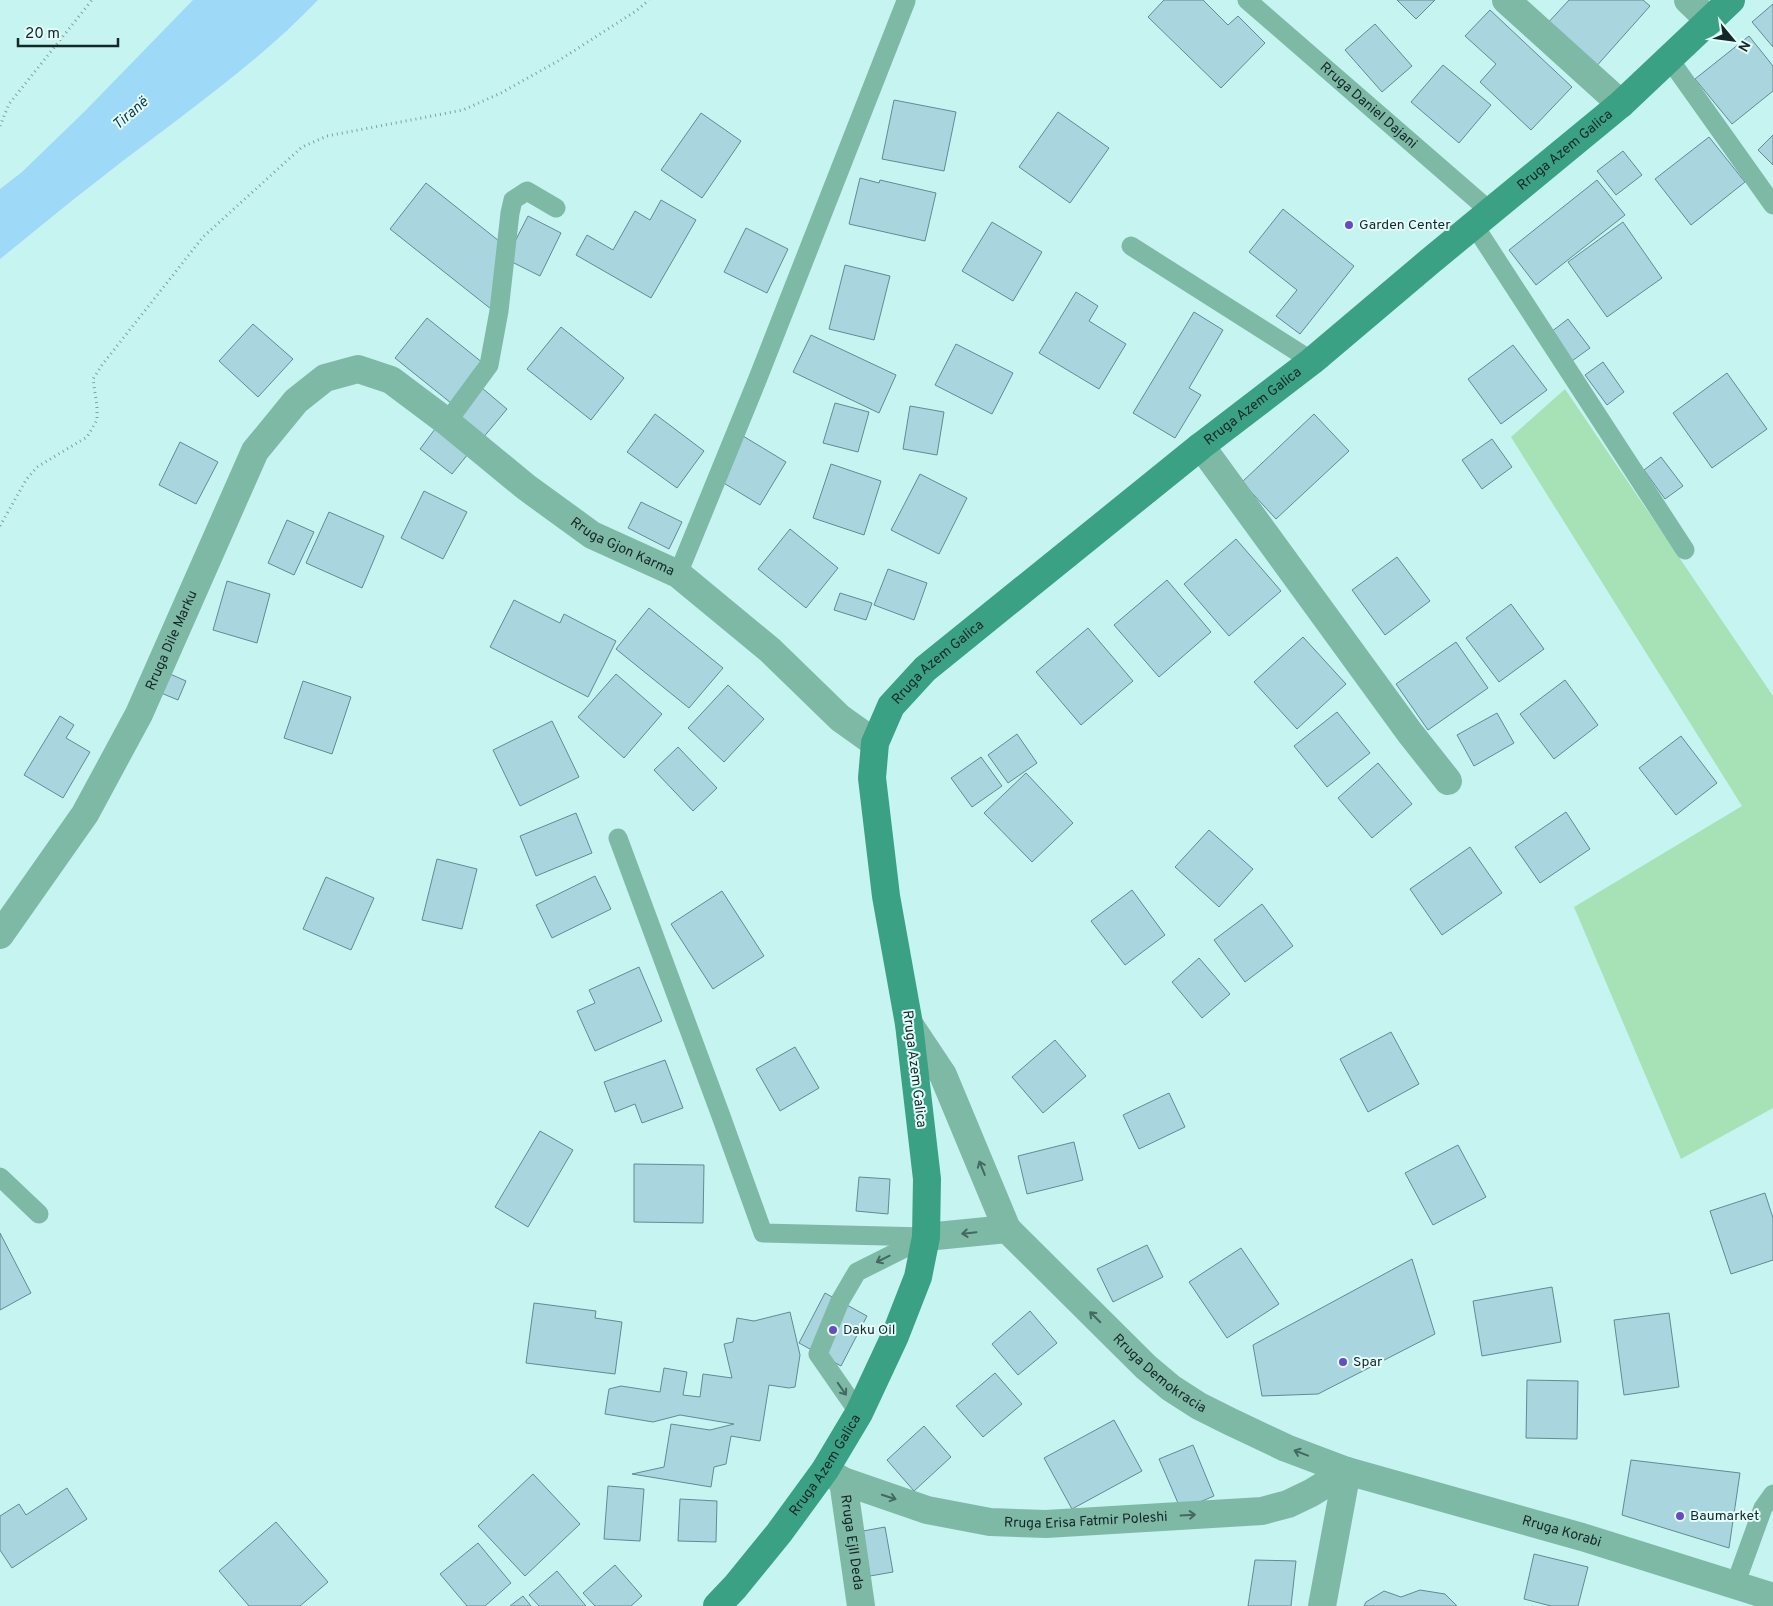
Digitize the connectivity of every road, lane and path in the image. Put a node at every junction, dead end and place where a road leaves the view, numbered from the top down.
1 (92, 0) edge
2 (649, 0) edge
3 (1246, 0) edge
4 (1506, 0) edge
5 (1688, 0) edge
6 (1731, 0) edge
7 (906, 1) edge
8 (1710, 21) junction
9 (1670, 60) junction
10 (1622, 104) junction
11 (0, 126) edge
12 (1773, 205) edge
13 (556, 208) dead end
14 (1483, 218) junction
15 (1131, 246) dead end
16 (1312, 361) junction
17 (358, 369) joint
18 (447, 422) junction
19 (1202, 446) junction
20 (0, 526) edge
21 (1685, 550) dead end
22 (678, 574) junction
23 (875, 743) junction
24 (1448, 781) dead end
25 (618, 838) dead end
26 (0, 935) edge
27 (909, 1024) junction
28 (0, 1177) edge
29 (38, 1214) dead end
30 (1007, 1230) junction
31 (926, 1237) junction
32 (859, 1413) junction
33 (1347, 1471) junction
34 (834, 1476) junction
35 (1773, 1494) edge
36 (1735, 1585) junction
37 (1765, 1599) edge
38 (717, 1606) edge
39 (861, 1606) edge
40 (1322, 1606) edge

1 - 11 path
2 - 20 path
3 - 14 lane, Rruga Daniel Dajani
4 - 10 street
5 - 8 street
6 - 8 main road, Rruga Azem Galica
7 - 22 lane
8 - 9 main road, Rruga Azem Galica
9 - 10 main road, Rruga Azem Galica
9 - 12 lane
10 - 14 main road, Rruga Azem Galica
13 - 18 lane
14 - 16 main road, Rruga Azem Galica
14 - 21 lane, Rruga Daniel Dajani
15 - 16 lane
16 - 19 main road, Rruga Azem Galica
17 - 18 street, Rruga Gjon Karma
17 - 26 street, Rruga Dile Marku
18 - 22 street, Rruga Gjon Karma
19 - 23 main road, Rruga Azem Galica
19 - 24 street
22 - 23 street, Rruga Gjon Karma
23 - 27 main road, Rruga Azem Galica
25 - 31 lane
30 -> 27 street, Rruga Demokracia
27 - 31 main road, Rruga Azem Galica
28 - 29 lane
30 -> 31 street
33 -> 30 street, Rruga Demokracia
31 - 32 main road, Rruga Azem Galica
31 -> 32 lane
32 - 34 main road, Rruga Azem Galica
34 -> 33 street, Rruga Erisa Fatmir Poleshi
33 - 36 street, Rruga Korabi
33 - 40 street
34 - 38 main road, Rruga Azem Galica
34 - 39 street, Rruga Ejll Deda
35 - 36 lane
36 - 37 street, Rruga Korabi

